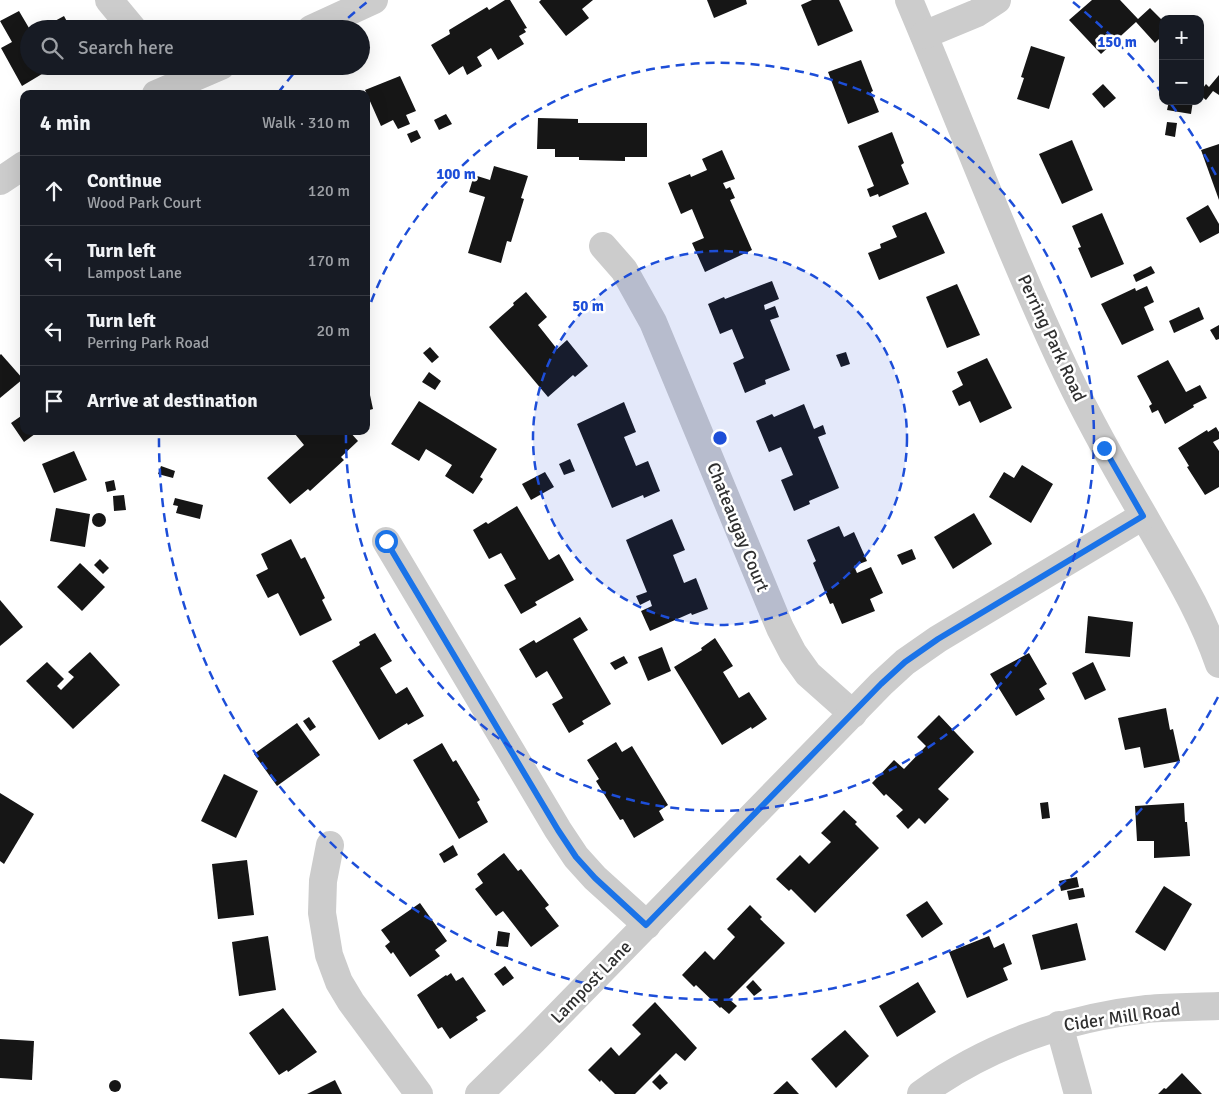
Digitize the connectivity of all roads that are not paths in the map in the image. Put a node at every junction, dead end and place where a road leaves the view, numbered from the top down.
1 (109, 0) edge
2 (374, 0) edge
3 (909, 0) edge
4 (997, 0) edge
5 (126, 20) edge
6 (331, 20) edge
7 (924, 35) junction
8 (188, 75) edge
9 (166, 81) edge
10 (20, 168) edge
11 (0, 181) edge
12 (603, 246) dead end
13 (1143, 516) junction
14 (386, 541) dead end
15 (1219, 664) edge
16 (854, 714) junction
17 (330, 845) dead end
18 (646, 925) junction
19 (1219, 1006) edge
20 (1058, 1026) junction
21 (419, 1094) edge
22 (479, 1094) edge
23 (921, 1094) edge
24 (1078, 1094) edge

1 - 5 street
2 - 6 street
3 - 7 street, Perring Park Road
4 - 7 street
7 - 13 street, Perring Park Road
8 - 9 street
10 - 11 street
12 - 16 street, Chateaugay Court
13 - 15 street, Perring Park Road
13 - 16 street, Lampost Lane
14 - 18 street
16 - 18 street, Lampost Lane
17 - 21 street
18 - 22 street, Lampost Lane
19 - 20 street, Cider Mill Road
20 - 23 street, Cider Mill Road
20 - 24 street

